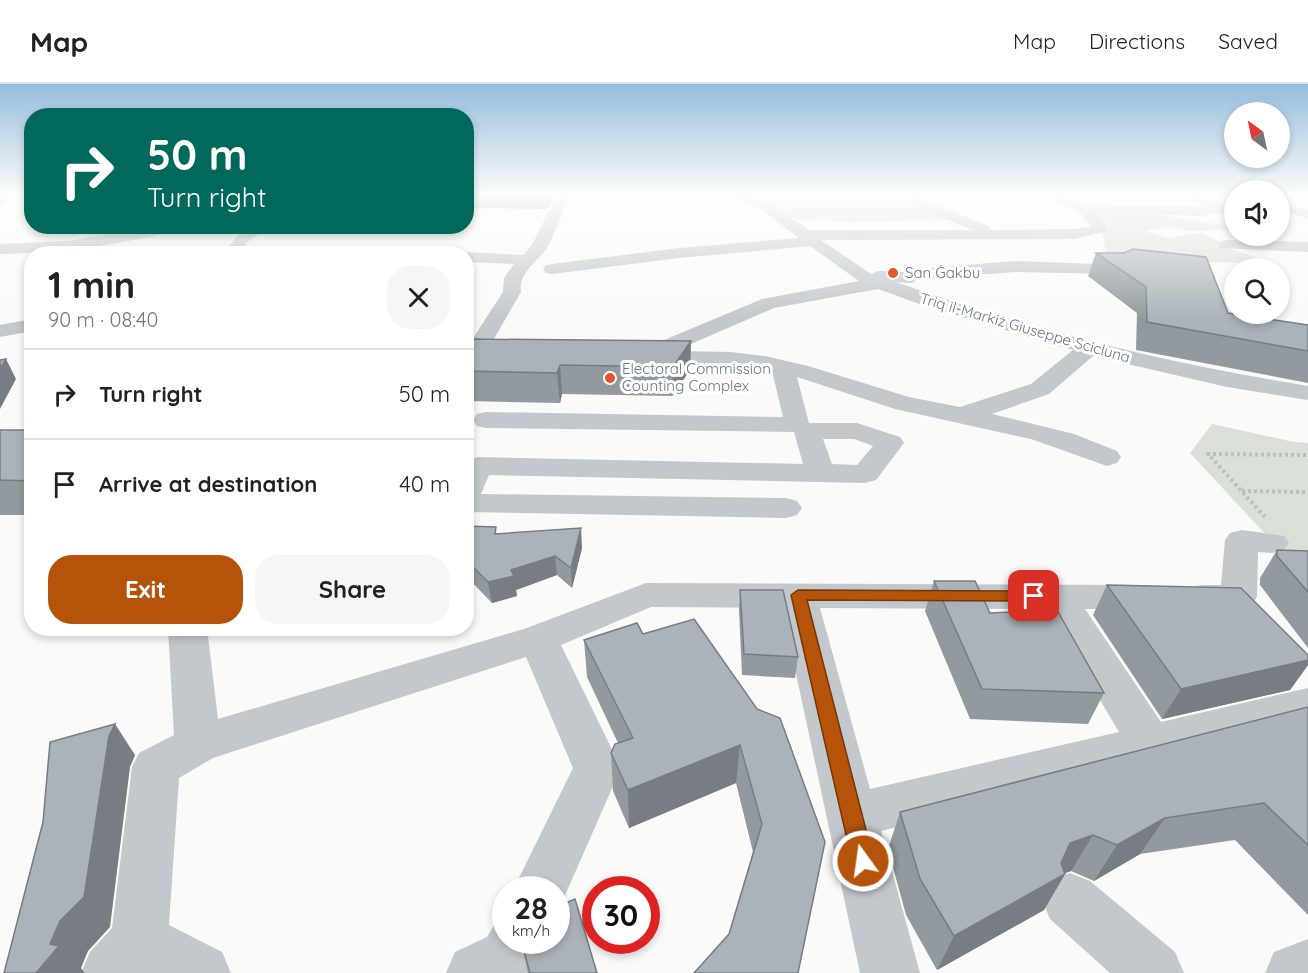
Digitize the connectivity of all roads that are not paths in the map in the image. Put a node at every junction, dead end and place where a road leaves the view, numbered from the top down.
1 (73, 236) edge
2 (133, 236) edge
3 (544, 236) edge
4 (904, 236) edge
5 (810, 238) junction
6 (53, 246) edge
7 (82, 246) edge
8 (1267, 246) edge
9 (1308, 247) edge
10 (540, 248) junction
11 (0, 249) edge
12 (24, 252) edge
13 (474, 257) edge
14 (24, 260) edge
15 (525, 260) junction
16 (10, 267) dead end
17 (1115, 269) edge
18 (542, 276) junction
19 (870, 280) junction
20 (512, 292) junction
21 (24, 326) edge
22 (0, 331) edge
23 (1089, 348) junction
24 (474, 350) edge
25 (474, 358) edge
26 (503, 358) edge
27 (782, 366) junction
28 (1308, 393) edge
29 (966, 414) junction
30 (486, 420) dead end
31 (1107, 458) dead end
32 (820, 473) dead end
33 (474, 475) edge
34 (474, 503) edge
35 (786, 508) dead end
36 (1271, 533) road end
37 (798, 595) junction
38 (1058, 597) junction
39 (188, 636) edge
40 (538, 639) junction
41 (1308, 705) edge
42 (1150, 743) junction
43 (198, 744) junction
44 (852, 816) junction
45 (547, 876) edge
46 (1070, 900) dead end
47 (510, 954) edge
48 (125, 957) edge
49 (1308, 969) edge
50 (201, 973) edge
51 (476, 973) edge
52 (890, 973) edge
53 (1154, 973) edge
54 (1295, 973) edge

1 - 6 street
2 - 7 street
3 - 10 street
4 - 5 street
5 - 18 street
5 - 19 street, Triq il-Markiż Giuseppe Scicluna
8 - 9 street
10 - 15 street
10 - 18 street
11 - 12 street
13 - 15 street
14 - 16 street
15 - 20 street
17 - 19 street
18 - 20 street
19 - 23 street, Triq il-Markiż Giuseppe Scicluna
19 - 27 street
20 - 24 street
21 - 22 street
23 - 28 street, Triq il-Markiż Giuseppe Scicluna
23 - 29 street
25 - 26 street
27 - 29 street
27 - 30 street
29 - 31 street
32 - 33 street
34 - 35 street
36 - 38 street
37 - 38 street
37 - 40 street
37 - 44 street
38 - 42 street
39 - 43 street
40 - 43 street
40 - 45 street
41 - 42 street
42 - 44 street
43 - 48 street
44 - 52 street
46 - 53 street
47 - 51 street
48 - 50 street
49 - 54 street

